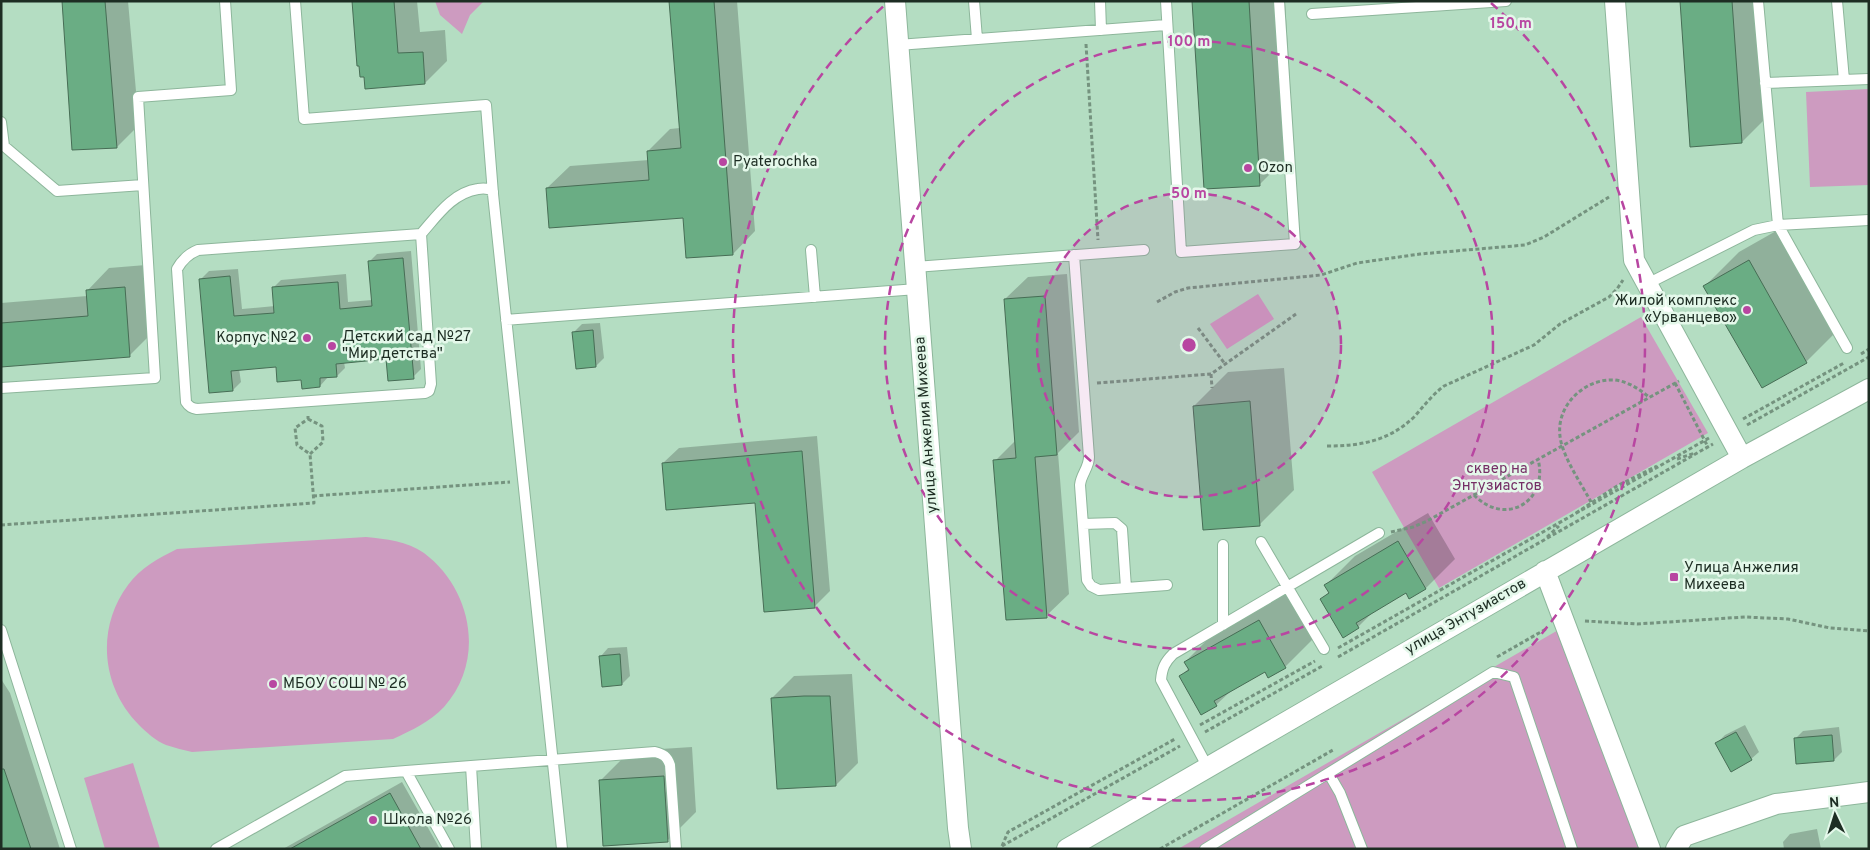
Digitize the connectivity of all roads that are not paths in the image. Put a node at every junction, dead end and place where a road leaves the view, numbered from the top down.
1 (225, 1) edge
2 (295, 1) edge
3 (895, 1) edge
4 (974, 1) edge
5 (1100, 1) edge
6 (1166, 1) edge
7 (1279, 1) edge
8 (1506, 1) edge
9 (1615, 1) edge
10 (1758, 1) edge
11 (1837, 1) edge
12 (1312, 14) dead end
13 (1166, 25) junction
14 (1101, 30) junction
15 (977, 39) junction
16 (898, 45) junction
17 (1869, 79) edge
18 (1844, 80) junction
19 (1765, 83) junction
20 (1, 122) edge
21 (143, 185) junction
22 (493, 194) junction
23 (1869, 220) edge
24 (1778, 225) junction
25 (421, 234) junction
26 (811, 250) dead end
27 (1144, 250) dead end
28 (1074, 255) junction
29 (915, 267) junction
30 (1647, 284) junction
31 (917, 289) junction
32 (815, 297) junction
33 (506, 320) junction
34 (1846, 348) dead end
35 (1, 388) edge
36 (1869, 390) edge
37 (1742, 458) junction
38 (1083, 524) junction
39 (1379, 533) road end
40 (1261, 542) dead end
41 (1223, 545) dead end
42 (1545, 571) junction
43 (1167, 585) dead end
44 (1287, 587) junction
45 (1126, 588) junction
46 (1223, 625) junction
47 (1, 630) edge
48 (1324, 650) dead end
49 (551, 760) junction
50 (471, 766) junction
51 (1207, 766) junction
52 (406, 771) junction
53 (1329, 774) junction
54 (1869, 792) edge
55 (71, 849) edge
56 (216, 849) edge
57 (448, 849) edge
58 (476, 849) edge
59 (562, 849) edge
60 (676, 849) edge
61 (962, 849) edge
62 (1067, 849) edge
63 (1205, 849) edge
64 (1362, 849) edge
65 (1572, 849) edge
66 (1650, 849) edge
67 (1676, 849) edge

1 - 21 lane
2 - 22 lane
3 - 16 street, улица Анжелия Михеева
4 - 15 lane
5 - 14 lane
6 - 13 lane
7 - 13 lane
8 - 12 lane
9 - 30 street
10 - 19 lane
11 - 18 lane
13 - 14 lane
14 - 15 lane
15 - 16 lane
16 - 29 street, улица Анжелия Михеева
17 - 18 lane
18 - 19 lane
19 - 24 lane
20 - 21 lane
21 - 35 lane
22 - 25 lane
22 - 33 lane
23 - 24 lane
24 - 30 lane
24 - 34 lane
25 - 25 lane
26 - 32 lane
27 - 28 lane
28 - 29 lane
28 - 38 lane
29 - 31 street, улица Анжелия Михеева
30 - 37 street
31 - 32 lane
31 - 61 street, улица Анжелия Михеева
32 - 33 lane
33 - 49 lane
36 - 37 street, улица Энтузиастов
37 - 42 street, улица Энтузиастов
38 - 45 lane
38 - 45 lane
39 - 44 lane
40 - 44 lane
41 - 46 lane
42 - 51 street, улица Энтузиастов
42 - 66 street
43 - 45 lane
44 - 46 lane
44 - 48 lane
46 - 51 lane
47 - 55 lane
49 - 50 lane
49 - 59 lane
49 - 60 lane
50 - 52 lane
50 - 58 lane
51 - 62 street, улица Энтузиастов
52 - 56 lane
52 - 57 lane
53 - 63 lane
53 - 64 lane
53 - 65 lane
54 - 67 street

